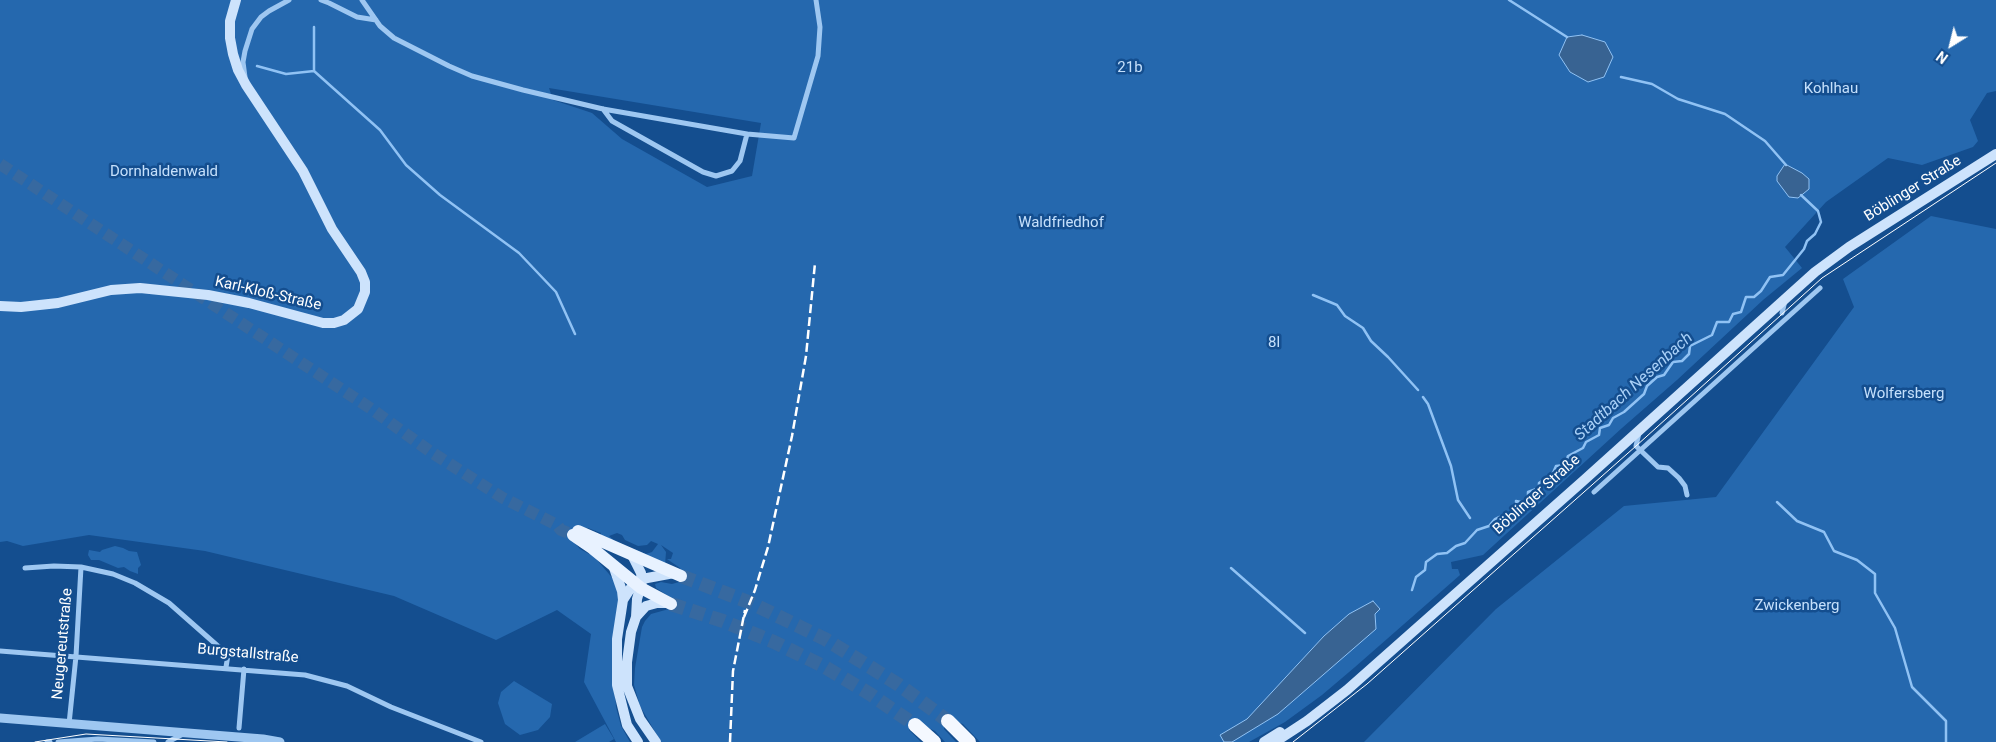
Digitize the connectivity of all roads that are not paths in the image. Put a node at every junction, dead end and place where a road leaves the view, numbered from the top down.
1 (236, 0) edge
2 (289, 0) edge
3 (321, 0) edge
4 (362, 0) edge
5 (816, 0) edge
6 (376, 20) junction
7 (246, 85) junction
8 (603, 109) junction
9 (747, 134) junction
10 (1995, 154) edge
11 (1848, 247) junction
12 (1820, 288) dead end
13 (1785, 298) junction
14 (0, 306) edge
15 (1782, 313) junction
16 (1768, 315) junction
17 (1787, 318) junction
18 (1640, 430) junction
19 (1641, 451) junction
20 (1594, 492) dead end
21 (1687, 495) dead end
22 (632, 555) junction
23 (612, 565) junction
24 (82, 567) junction
25 (25, 568) dead end
26 (678, 574) joint
27 (639, 583) junction
28 (623, 600) junction
29 (669, 604) joint
30 (636, 617) junction
31 (0, 651) edge
32 (76, 656) junction
33 (226, 667) junction
34 (244, 669) junction
35 (0, 718) edge
36 (948, 721) tunnel mouth
37 (69, 724) junction
38 (915, 726) tunnel mouth
39 (239, 728) dead end
40 (184, 733) junction
41 (58, 742) edge
42 (154, 742) edge
43 (168, 742) edge
44 (280, 742) edge
45 (481, 742) edge
46 (638, 742) edge
47 (656, 742) edge
48 (934, 742) edge
49 (969, 742) edge
50 (1264, 742) edge
51 (1275, 742) edge

1 - 7 main road, Karl-Kloß-Straße
2 - 7 street
3 - 6 street
4 - 6 street
5 - 9 street
6 - 8 street
7 - 14 main road, Karl-Kloß-Straße
8 - 9 street
8 - 9 street
10 - 11 main road, Böblinger Straße
11 - 13 main road, Böblinger Straße
11 - 50 main road, Böblinger Straße
12 - 17 street
13 - 15 street
13 - 16 main road, Böblinger Straße
15 - 16 street
15 - 17 street
16 - 18 main road, Böblinger Straße
17 - 19 street
18 - 19 street
18 - 51 main road, Böblinger Straße
19 - 20 street
19 - 21 street
22 - 23 main road
22 - 26 main road
22 - 27 main road
23 - 27 main road
23 - 28 main road
24 - 25 street
24 - 32 street, Neugereutstraße
24 - 33 street
26 - 27 main road
27 - 28 main road
27 - 29 main road
27 - 30 main road
28 - 46 main road
29 - 30 main road
30 - 47 main road
31 - 32 street, Burgstallstraße
32 - 33 street, Burgstallstraße
32 - 37 street, Neugereutstraße
33 - 34 street, Burgstallstraße
34 - 39 street
34 - 45 street, Burgstallstraße
35 - 37 street
36 - 49 highway
37 - 40 street
38 - 48 highway
40 - 43 street
40 - 44 street
41 - 42 street

